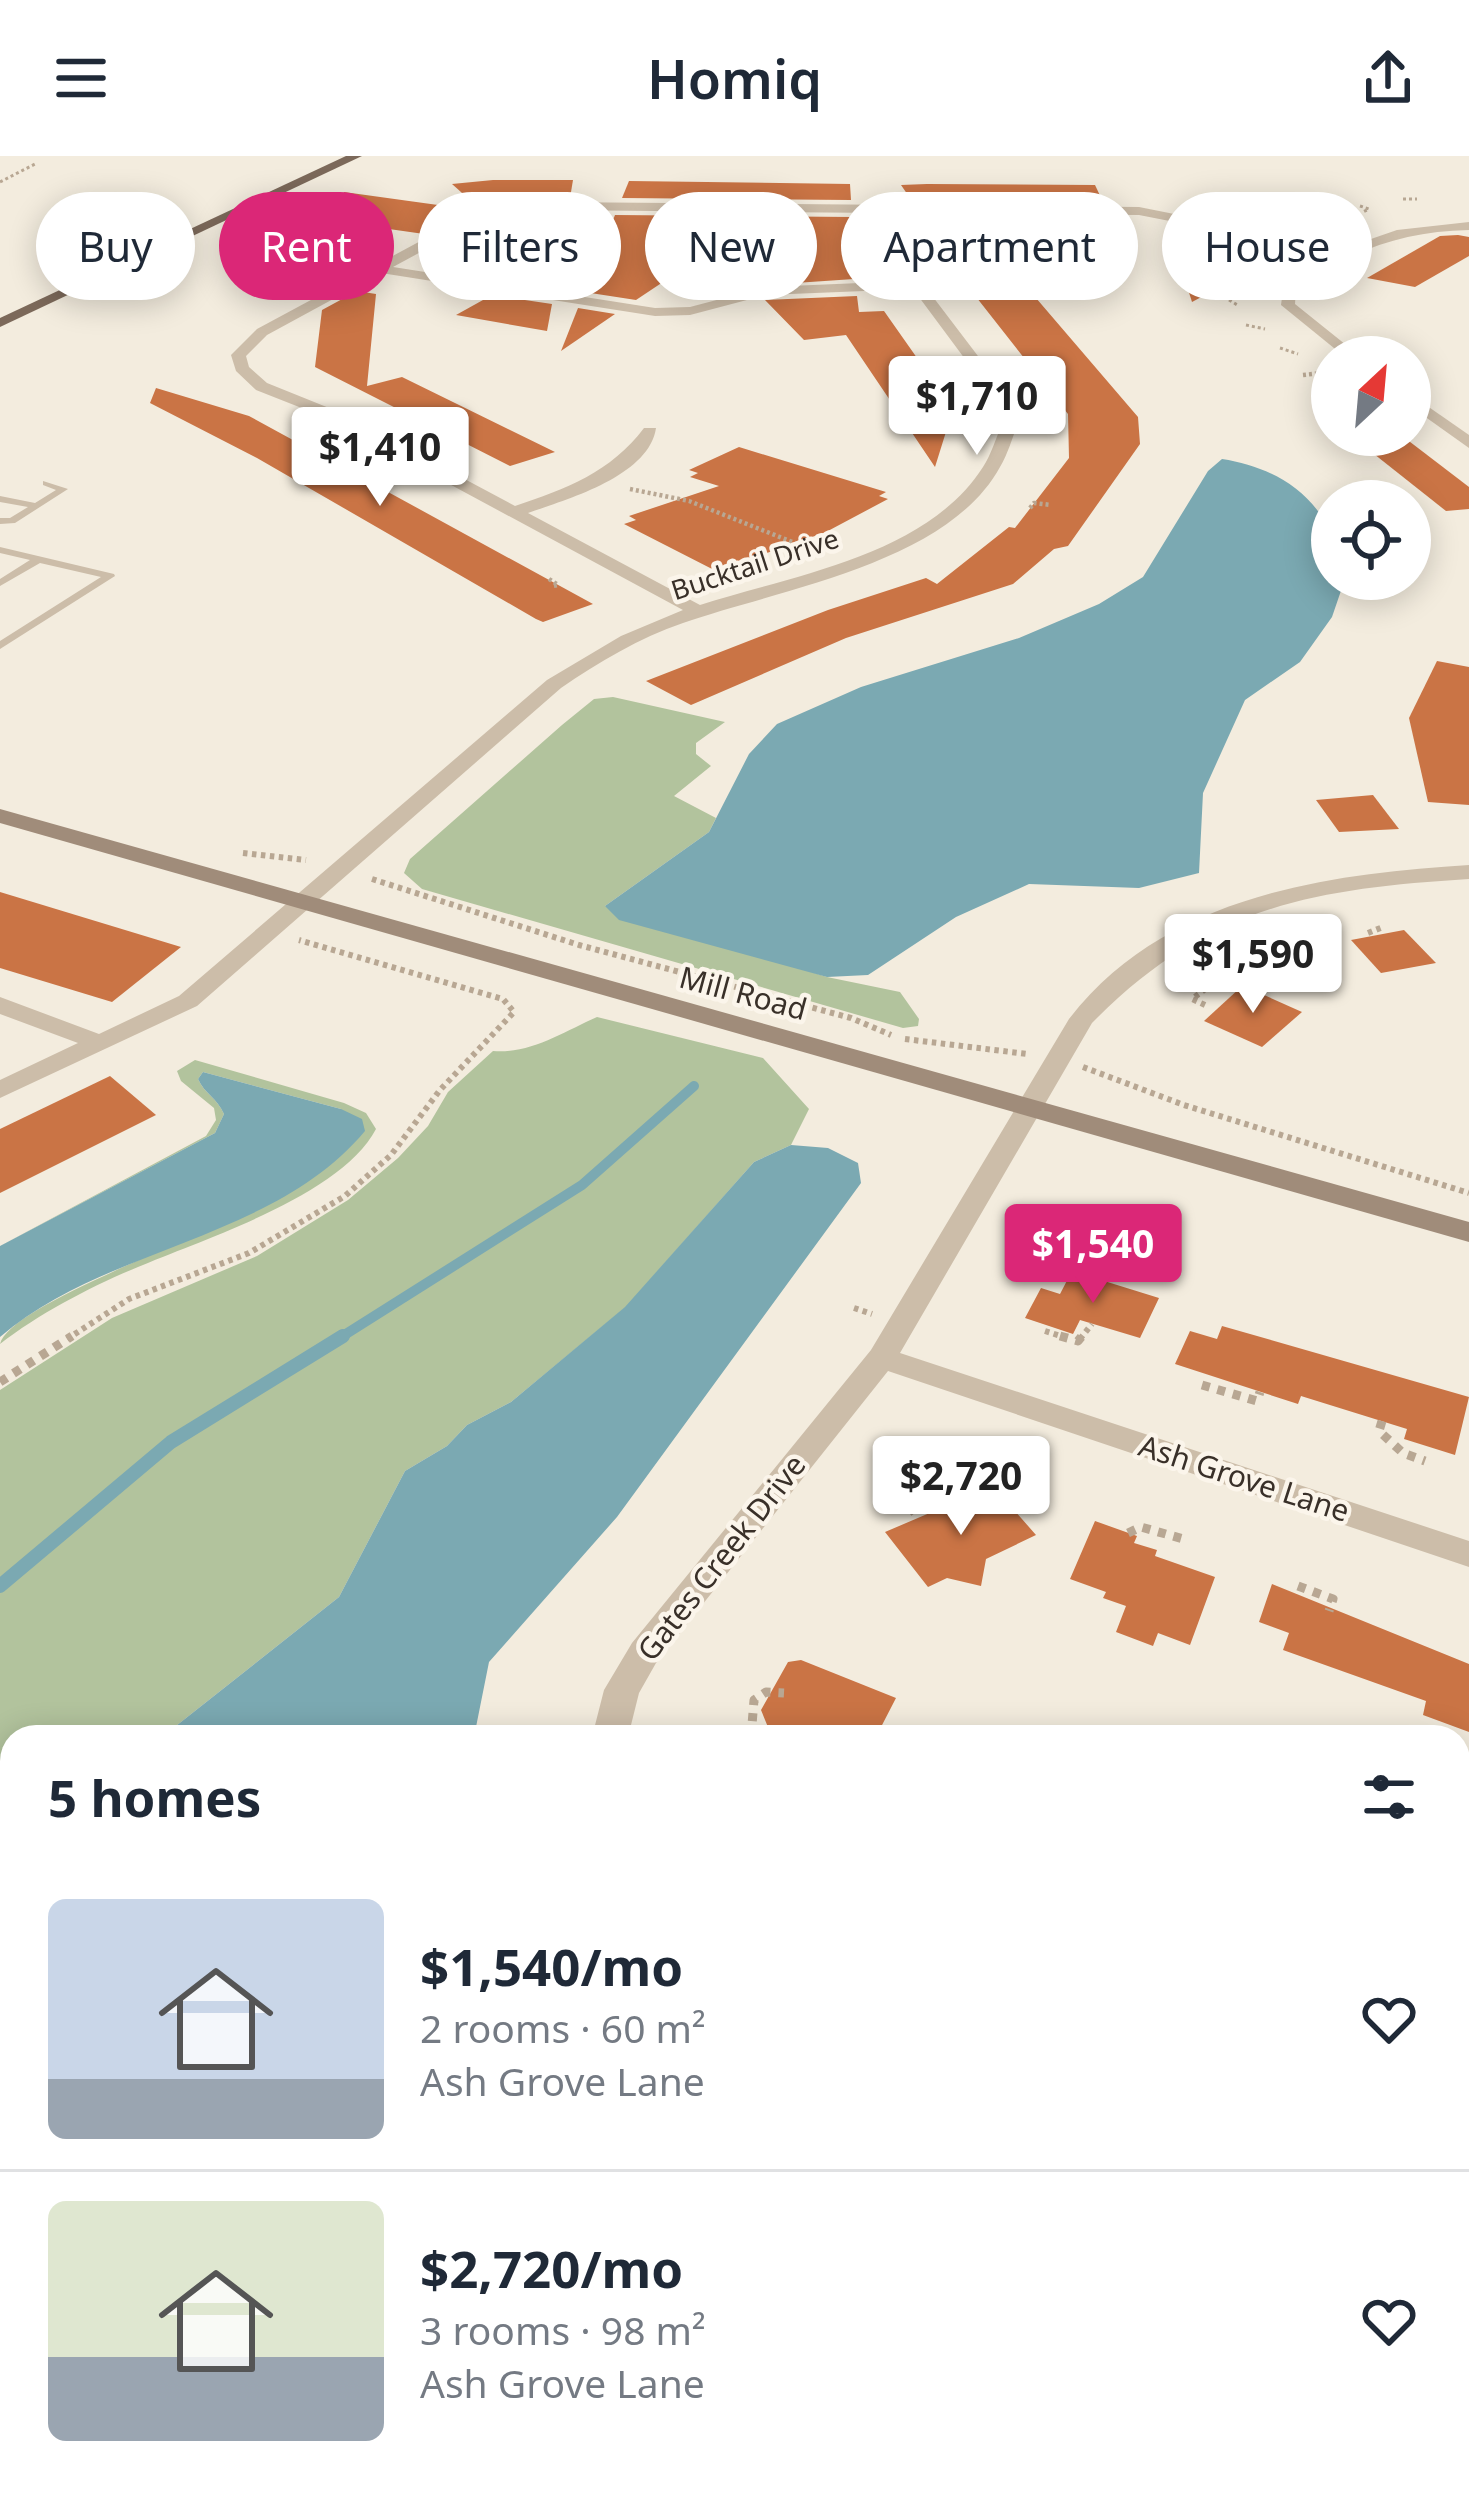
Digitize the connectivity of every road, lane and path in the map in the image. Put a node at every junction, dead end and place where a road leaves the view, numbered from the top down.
1 (356, 156) edge
2 (332, 161) edge
3 (37, 163) dead end
4 (0, 182) edge
5 (1403, 199) dead end
6 (1417, 200) dead end
7 (841, 209) edge
8 (1469, 226) edge
9 (1372, 241) edge
10 (394, 261) edge
11 (394, 271) edge
12 (841, 288) edge
13 (323, 300) edge
14 (927, 300) edge
15 (1229, 300) dead end
16 (1288, 300) edge
17 (1239, 306) dead end
18 (0, 310) edge
19 (0, 323) edge
20 (1246, 326) dead end
21 (1265, 329) dead end
22 (1326, 336) edge
23 (1280, 348) dead end
24 (1298, 354) dead end
25 (1028, 372) dead end
26 (1303, 374) dead end
27 (1311, 374) edge
28 (1059, 380) dead end
29 (1431, 415) edge
30 (650, 431) dead end
31 (1469, 443) edge
32 (46, 483) dead end
33 (630, 489) dead end
34 (0, 499) edge
35 (37, 506) junction
36 (1052, 506) dead end
37 (1030, 508) dead end
38 (513, 512) junction
39 (0, 521) edge
40 (810, 549) dead end
41 (0, 550) edge
42 (39, 559) junction
43 (0, 583) edge
44 (698, 611) junction
45 (0, 646) edge
46 (0, 816) edge
47 (1469, 872) edge
48 (362, 873) dead end
49 (303, 902) junction
50 (1383, 927) dead end
51 (1368, 932) dead end
52 (288, 937) dead end
53 (1212, 984) dead end
54 (0, 1005) edge
55 (1205, 1005) dead end
56 (100, 1042) junction
57 (1032, 1054) dead end
58 (1081, 1066) dead end
59 (0, 1090) edge
60 (1031, 1107) junction
61 (1469, 1192) edge
62 (1469, 1232) edge
63 (854, 1308) dead end
64 (874, 1314) dead end
65 (1092, 1324) dead end
66 (1046, 1331) dead end
67 (882, 1358) junction
68 (0, 1382) edge
69 (1202, 1384) dead end
70 (1260, 1392) dead end
71 (1382, 1421) dead end
72 (1425, 1461) dead end
73 (1024, 1497) dead end
74 (915, 1513) dead end
75 (1128, 1533) dead end
76 (1187, 1540) dead end
77 (1469, 1554) edge
78 (1298, 1586) dead end
79 (1329, 1611) dead end
80 (784, 1693) dead end
81 (613, 1725) edge
82 (752, 1725) edge

1 - 2 main road
2 - 18 main road
2 - 19 main road
3 - 4 path
5 - 6 path
7 - 10 street
8 - 9 street
11 - 12 street
13 - 38 street
14 - 44 street, Bucktail Drive
15 - 17 path
16 - 22 street
20 - 21 path
23 - 24 path
25 - 28 path
26 - 27 path
29 - 31 street
30 - 38 street
32 - 35 lane
33 - 40 path
34 - 35 lane
35 - 39 lane
36 - 37 path
38 - 44 street
41 - 42 lane
42 - 43 lane
42 - 45 lane
44 - 49 street, Bucktail Drive
46 - 49 street, Mill Road
47 - 60 street, Gates Creek Drive
48 - 57 path
49 - 56 street, Bucktail Drive
49 - 60 street, Mill Road
50 - 51 path
52 - 68 path
53 - 55 path
54 - 56 street
56 - 59 street, Bucktail Drive
58 - 61 path
60 - 62 street, Mill Road
60 - 67 street, Gates Creek Drive
63 - 64 path
65 - 66 path
67 - 77 street, Ash Grove Lane
67 - 81 street, Gates Creek Drive
69 - 70 path
71 - 72 path
73 - 74 path
75 - 76 path
78 - 79 path
80 - 82 path

